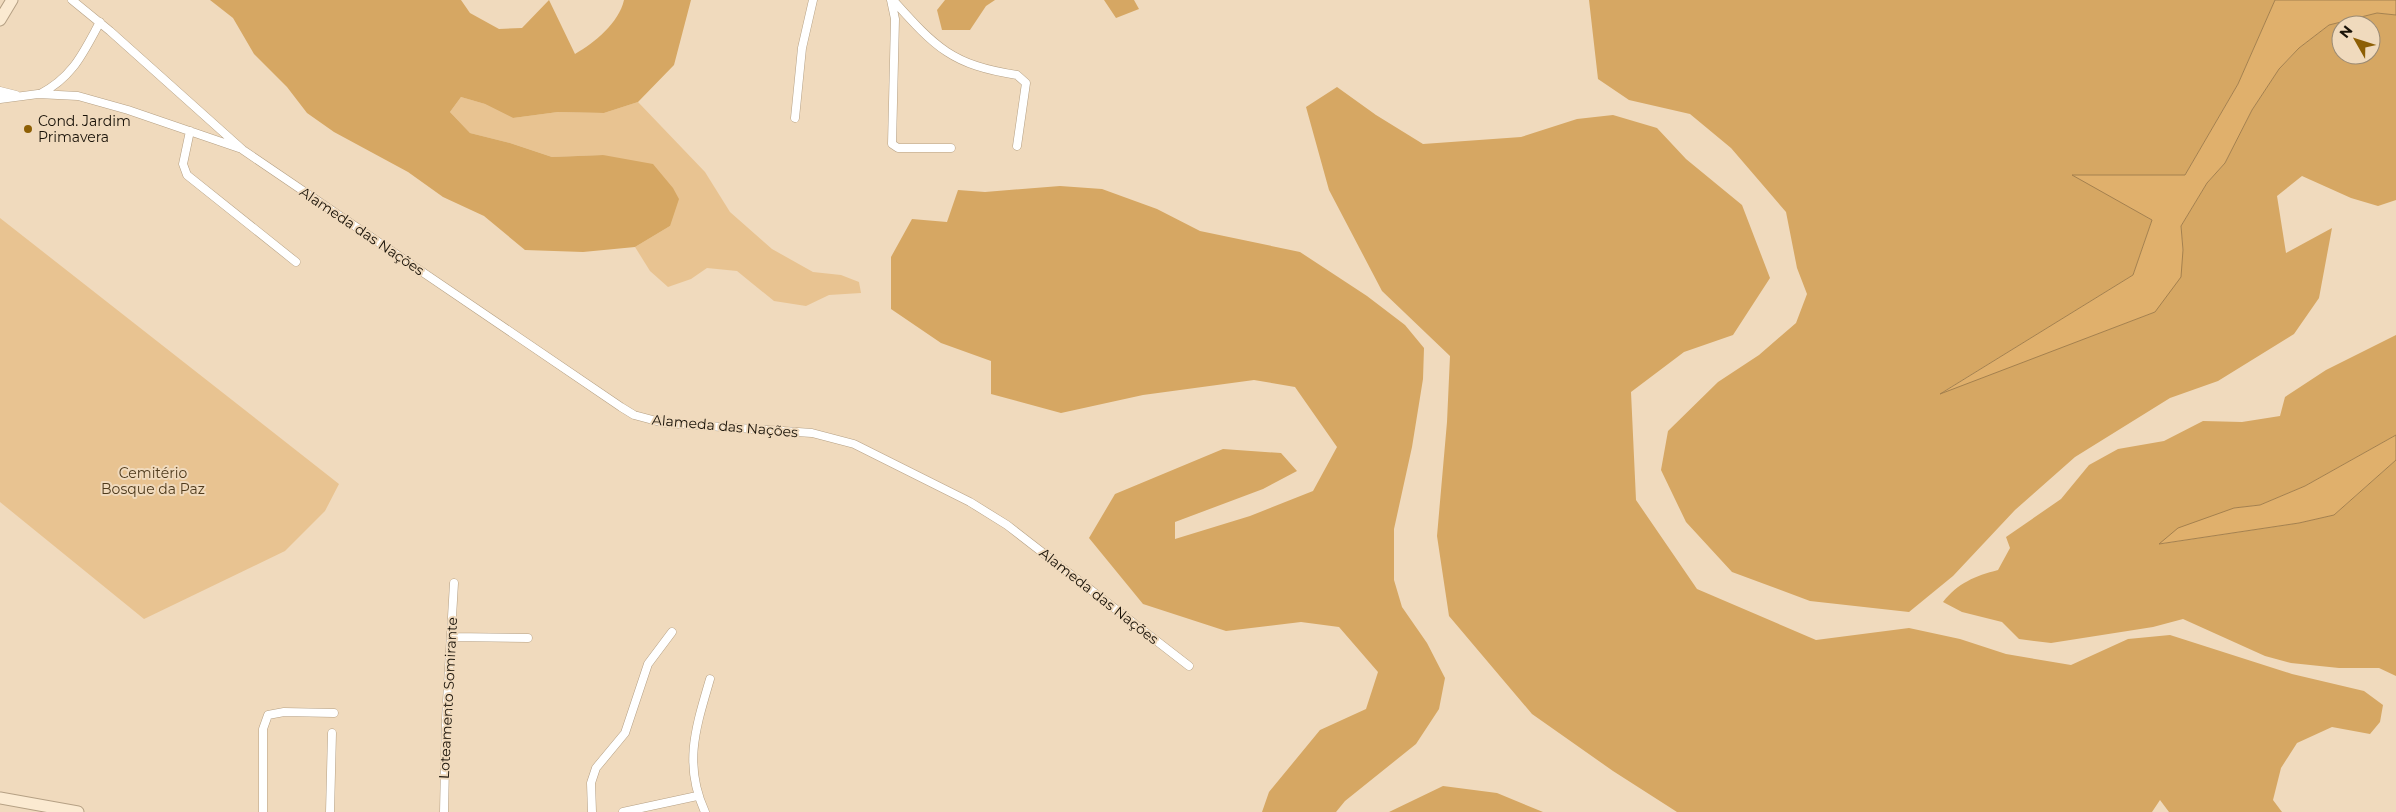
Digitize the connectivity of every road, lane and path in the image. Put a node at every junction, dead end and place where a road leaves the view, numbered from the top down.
1 (72, 0) edge
2 (813, 0) edge
3 (892, 0) edge
4 (10, 1) edge
5 (0, 20) edge
6 (100, 22) junction
7 (0, 92) edge
8 (38, 94) junction
9 (18, 96) junction
10 (0, 99) edge
11 (795, 118) dead end
12 (190, 131) junction
13 (1017, 146) dead end
14 (951, 148) dead end
15 (243, 150) junction
16 (296, 262) dead end
17 (454, 583) dead end
18 (672, 632) dead end
19 (451, 637) junction
20 (528, 638) dead end
21 (1189, 666) dead end
22 (710, 679) dead end
23 (334, 713) dead end
24 (332, 733) dead end
25 (698, 796) junction
26 (0, 798) edge
27 (78, 812) edge
28 (264, 812) edge
29 (330, 812) edge
30 (444, 812) edge
31 (592, 812) edge
32 (623, 812) edge
33 (704, 812) edge

1 - 6 street, Alameda das Nações
2 - 11 street
3 - 13 street
3 - 14 street
4 - 5 main road
6 - 8 street, Alameda das Nações
6 - 15 street, Alameda das Nações
7 - 9 street, Alameda das Nações
8 - 9 street, Alameda das Nações
8 - 12 street, Alameda das Nações
9 - 10 street, Alameda das Nações
12 - 15 street, Alameda das Nações
12 - 16 street
15 - 21 street, Alameda das Nações
17 - 19 street, Loteamento Somirante
18 - 31 street
19 - 20 street
19 - 30 street, Loteamento Somirante
22 - 25 street
23 - 28 street
24 - 29 street
25 - 32 street
25 - 33 street
26 - 27 main road

